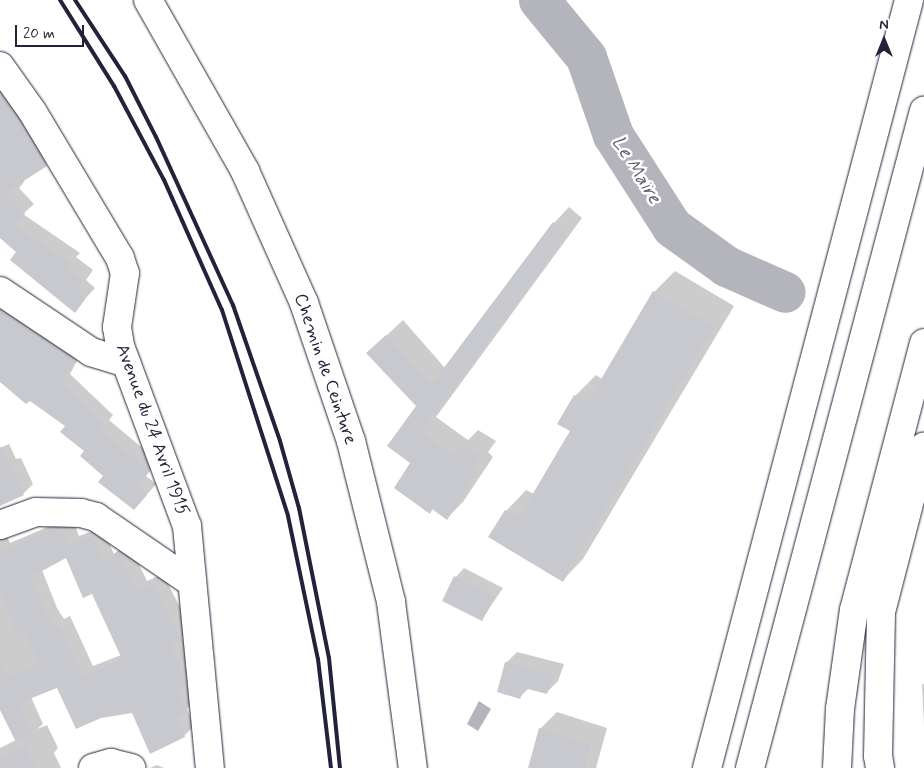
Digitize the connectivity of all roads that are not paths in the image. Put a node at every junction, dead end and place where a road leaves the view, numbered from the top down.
1 (148, 0) edge
2 (909, 0) edge
3 (0, 66) edge
4 (924, 111) edge
5 (0, 291) edge
6 (924, 342) edge
7 (126, 363) junction
8 (924, 446) edge
9 (0, 525) edge
10 (191, 582) junction
11 (93, 768) edge
12 (130, 768) edge
13 (210, 768) edge
14 (413, 768) edge
15 (707, 768) edge
16 (750, 768) edge
17 (837, 768) edge
18 (880, 768) edge

1 - 14 main road, Chemin de Ceinture
2 - 15 main road
3 - 7 main road, Avenue du 24 Avril 1915
4 - 16 main road
5 - 7 main road
6 - 17 main road
7 - 10 main road, Avenue du 24 Avril 1915
8 - 18 main road
9 - 10 main road
10 - 13 main road, Avenue du 24 Avril 1915
11 - 12 main road

